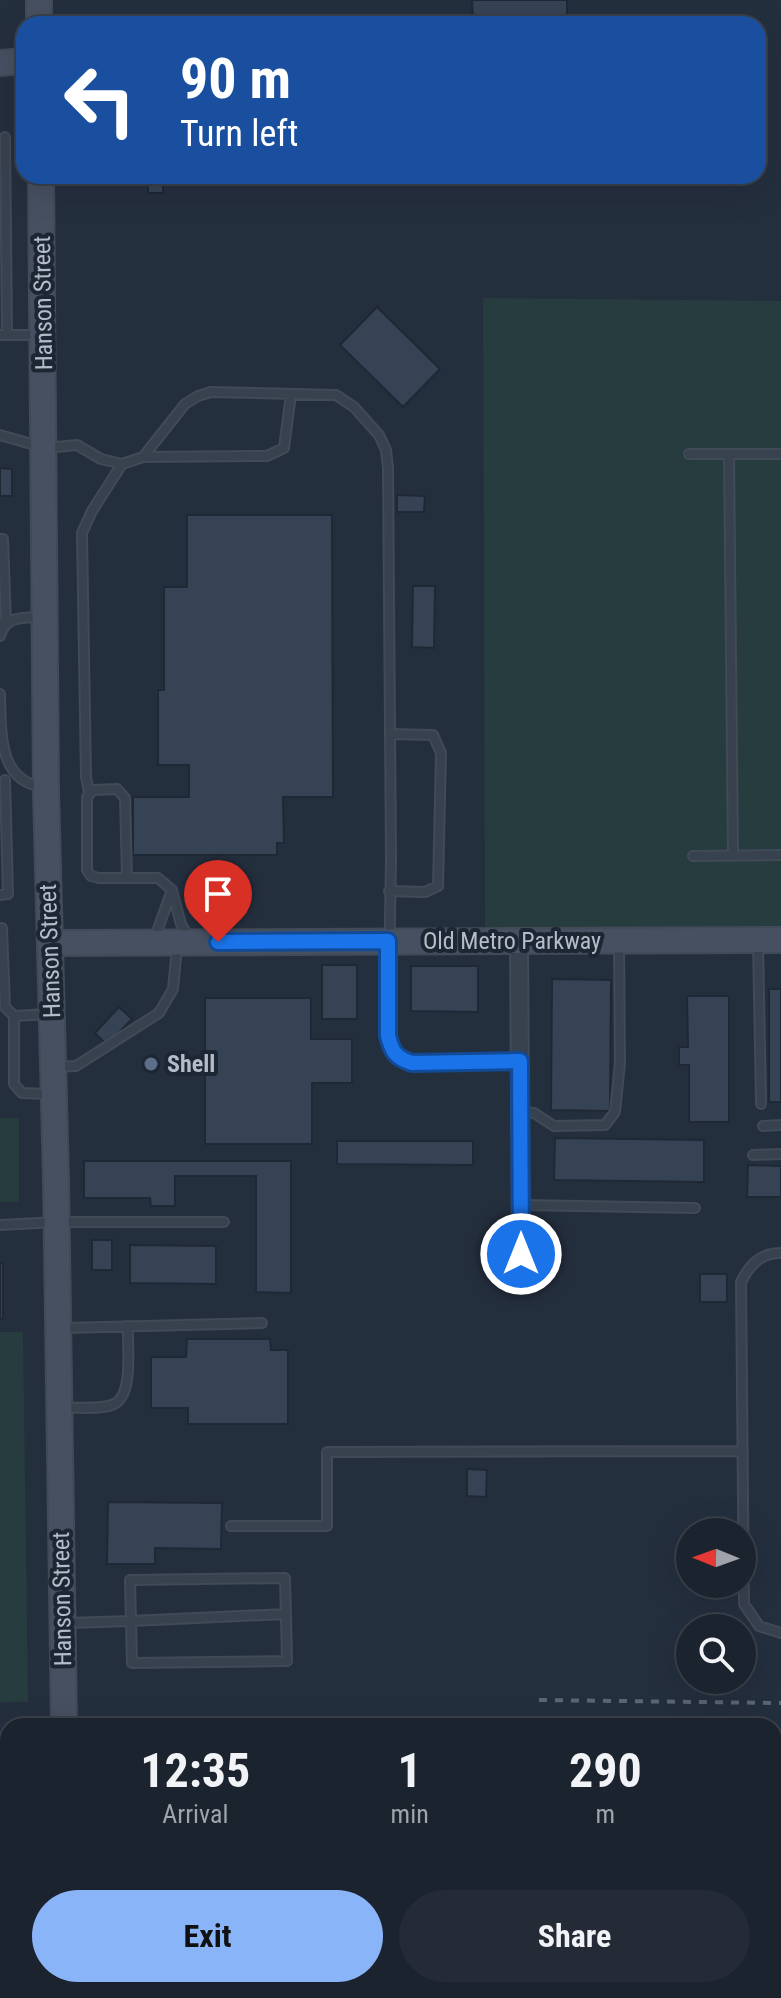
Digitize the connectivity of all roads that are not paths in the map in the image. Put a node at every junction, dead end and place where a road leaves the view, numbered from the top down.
1 (5, 137) dead end
2 (41, 184) edge
3 (43, 334) junction
4 (3, 335) edge
5 (291, 394) junction
6 (0, 435) edge
7 (45, 448) junction
8 (689, 454) dead end
9 (729, 454) junction
10 (781, 454) edge
11 (143, 457) junction
12 (122, 464) junction
13 (0, 539) edge
14 (2, 579) edge
15 (47, 617) junction
16 (3, 623) edge
17 (0, 636) edge
18 (0, 694) edge
19 (390, 734) junction
20 (6, 780) edge
21 (46, 787) junction
22 (89, 792) junction
23 (733, 855) junction
24 (781, 855) edge
25 (693, 856) dead end
26 (127, 878) junction
27 (172, 890) junction
28 (389, 891) junction
29 (0, 895) edge
30 (2, 928) dead end
31 (770, 940) edge
32 (388, 941) junction
33 (519, 941) junction
34 (619, 941) junction
35 (152, 942) junction
36 (185, 942) junction
37 (51, 943) junction
38 (3, 1008) edge
39 (52, 1014) junction
40 (14, 1016) junction
41 (520, 1061) junction
42 (53, 1067) junction
43 (54, 1094) junction
44 (761, 1104) dead end
45 (521, 1112) junction
46 (781, 1125) edge
47 (763, 1126) dead end
48 (781, 1154) edge
49 (753, 1155) dead end
50 (522, 1205) junction
51 (695, 1208) dead end
52 (57, 1222) junction
53 (224, 1222) dead end
54 (0, 1225) edge
55 (781, 1253) edge
56 (521, 1254) dead end
57 (262, 1323) dead end
58 (128, 1326) junction
59 (58, 1328) junction
60 (59, 1409) junction
61 (743, 1451) junction
62 (231, 1526) dead end
63 (286, 1614) junction
64 (131, 1621) junction
65 (62, 1623) junction
66 (781, 1633) edge
67 (64, 1718) edge

1 - 4 lane
2 - 3 street, Hanson Street
3 - 4 lane
3 - 7 street, Hanson Street
5 - 11 lane
5 - 11 lane
5 - 19 lane
6 - 7 lane
7 - 12 lane
7 - 15 street, Hanson Street
8 - 9 lane
9 - 10 lane
9 - 23 lane
11 - 12 lane
12 - 22 lane
13 - 14 lane
14 - 16 lane
15 - 16 lane
15 - 21 street, Hanson Street
16 - 17 lane
18 - 20 lane
19 - 28 lane
19 - 28 lane
20 - 21 lane
20 - 29 lane
21 - 37 street, Hanson Street
22 - 26 lane
22 - 26 lane
23 - 24 lane
23 - 25 lane
26 - 27 lane
27 - 35 lane
27 - 36 lane
28 - 32 lane
30 - 38 lane
31 - 34 street, Old Metro Parkway
31 - 44 lane
32 - 33 street, Old Metro Parkway
32 - 36 street, Old Metro Parkway
32 - 41 lane
33 - 34 street, Old Metro Parkway
33 - 41 street
34 - 45 lane
35 - 36 street, Old Metro Parkway
35 - 37 street, Old Metro Parkway
36 - 42 lane
37 - 39 street, Hanson Street
38 - 40 lane
39 - 40 lane
39 - 42 street, Hanson Street
40 - 43 lane
41 - 45 street
42 - 43 street, Hanson Street
43 - 52 street, Hanson Street
45 - 50 street
46 - 47 lane
48 - 49 lane
50 - 51 lane
50 - 56 street
52 - 53 lane
52 - 54 lane
52 - 59 street, Hanson Street
55 - 61 lane
57 - 58 lane
58 - 59 lane
58 - 60 lane
59 - 60 street, Hanson Street
60 - 65 street, Hanson Street
61 - 62 lane
61 - 66 lane
63 - 64 lane
63 - 64 lane
63 - 64 lane
64 - 65 lane
65 - 67 street, Hanson Street

